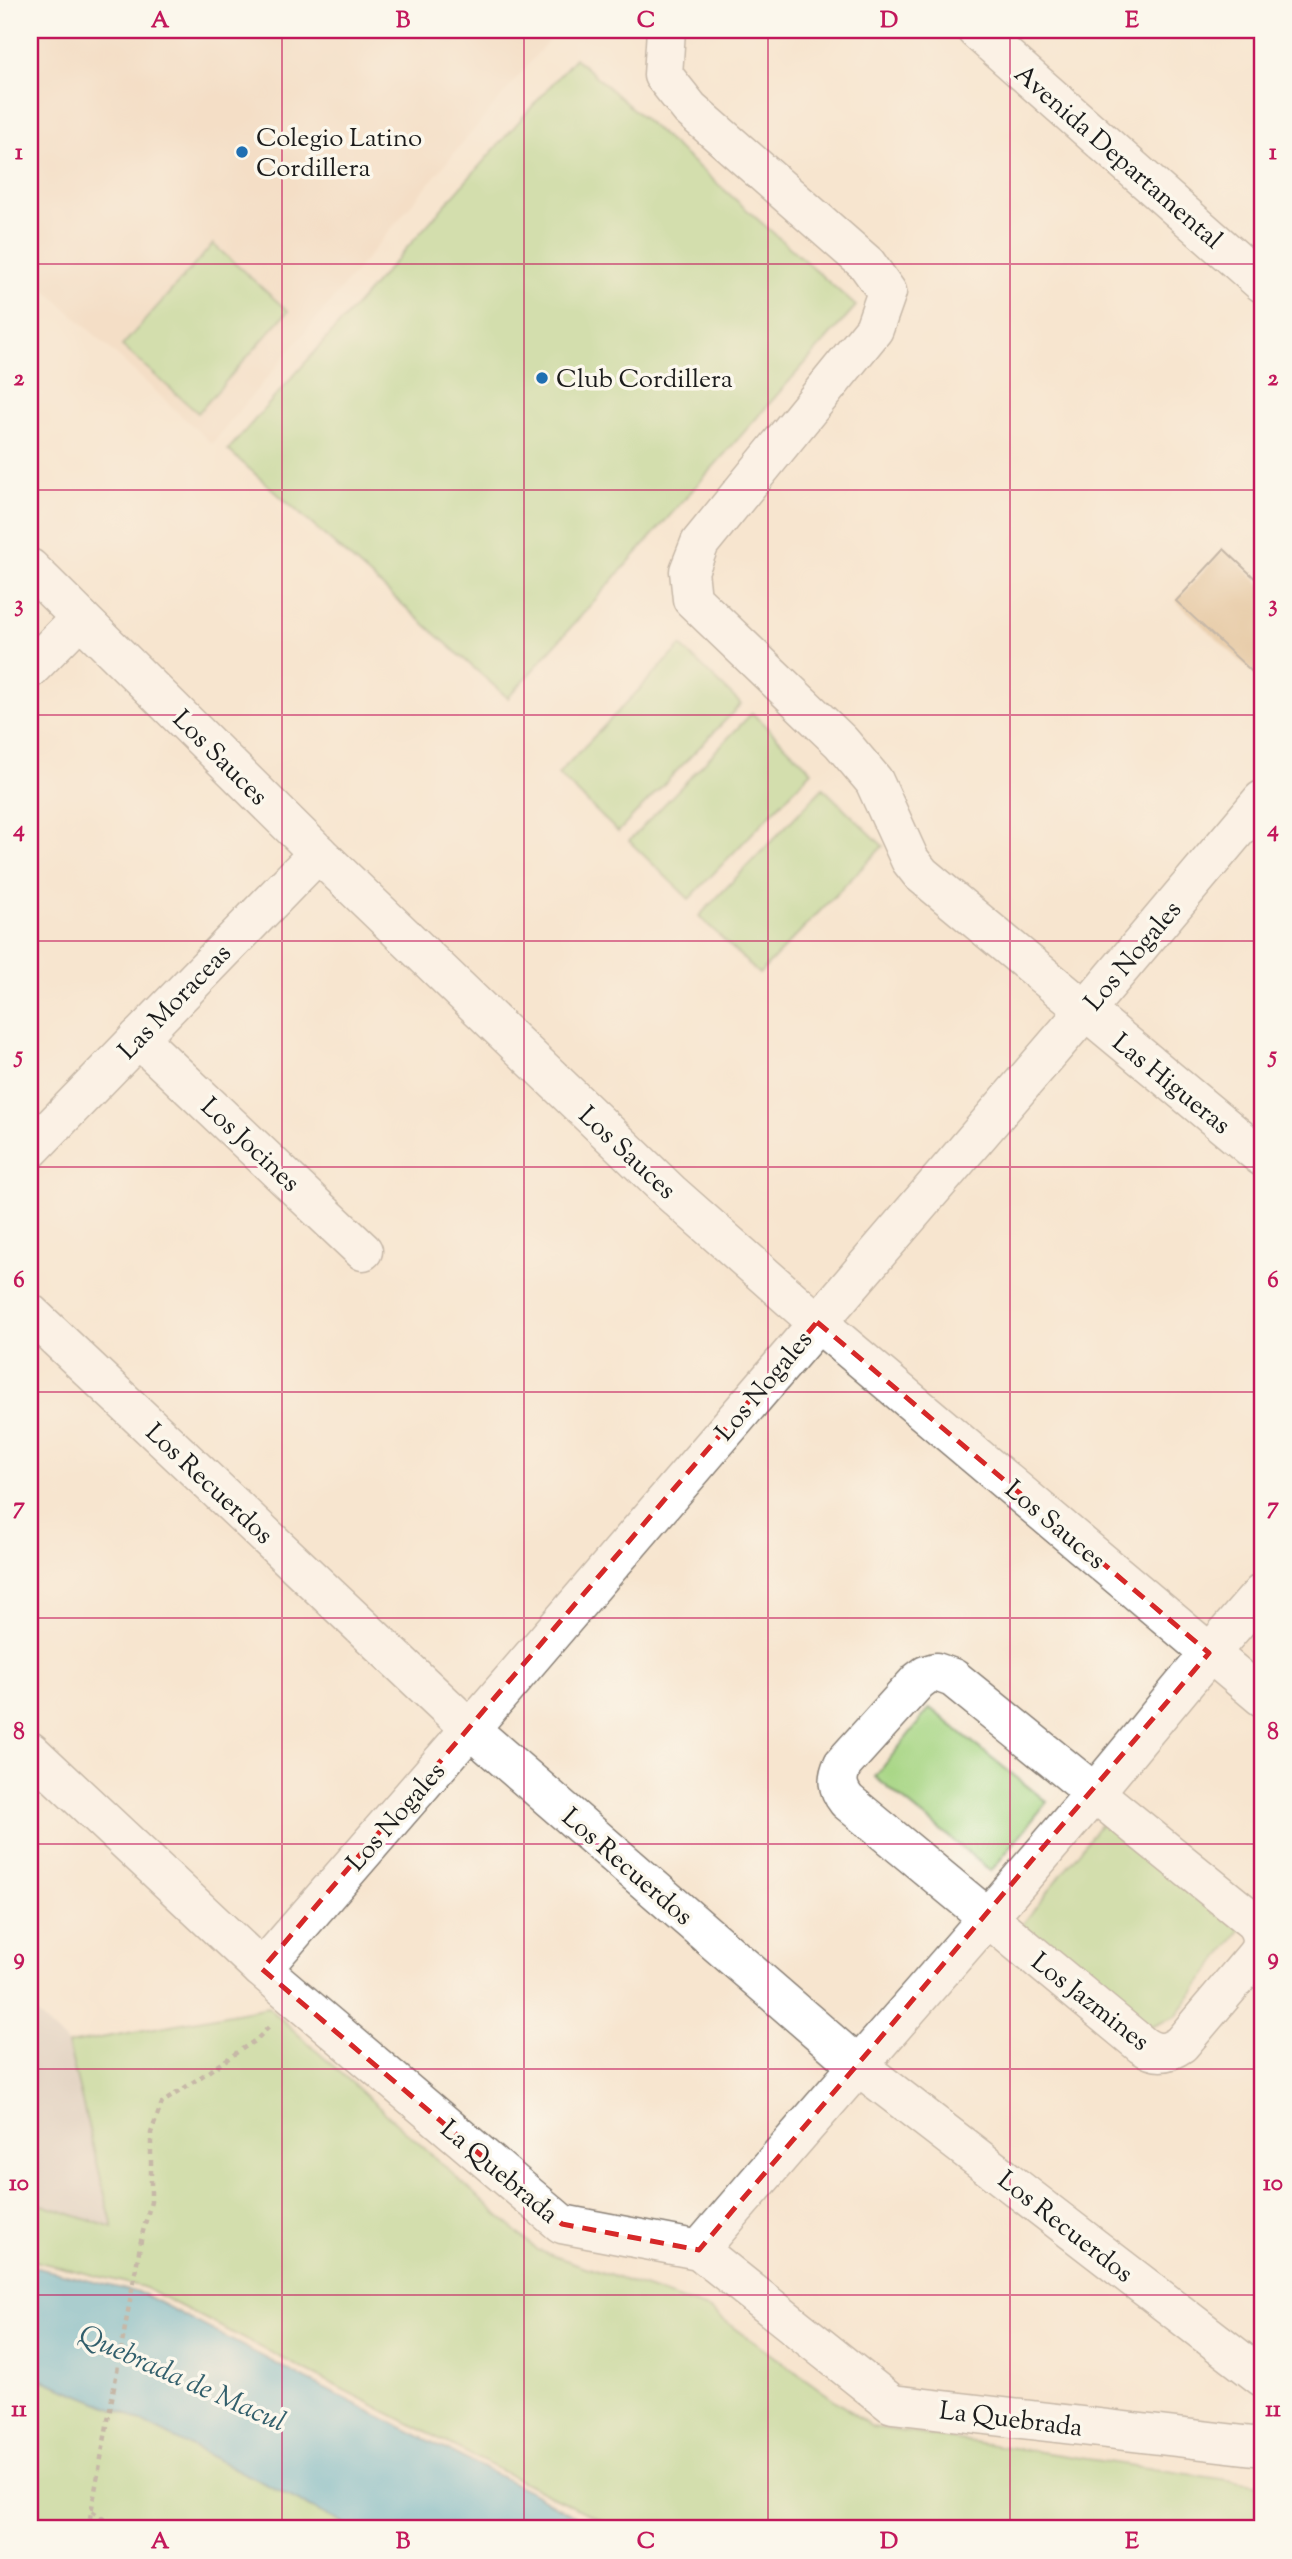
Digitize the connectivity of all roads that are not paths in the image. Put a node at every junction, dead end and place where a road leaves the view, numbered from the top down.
1 (666, 30) edge
2 (976, 30) edge
3 (1262, 282) edge
4 (30, 568) edge
5 (80, 618) junction
6 (30, 669) edge
7 (1262, 800) edge
8 (318, 853) junction
9 (1084, 1012) junction
10 (138, 1038) junction
11 (30, 1150) edge
12 (1262, 1157) edge
13 (363, 1251) dead end
14 (30, 1312) edge
15 (817, 1322) junction
16 (1262, 1594) edge
17 (1209, 1653) junction
18 (1262, 1697) edge
19 (470, 1729) junction
20 (30, 1751) edge
21 (1094, 1794) junction
22 (987, 1919) junction
23 (262, 1969) junction
24 (857, 2065) junction
25 (699, 2250) junction
26 (1262, 2377) edge
27 (1262, 2447) edge

1 - 9 street, Las Higueras
2 - 3 street, Avenida Departamental
4 - 5 street, Los Sauces
5 - 6 street
5 - 8 street, Los Sauces
7 - 9 street, Los Nogales
8 - 10 street, Las Moraceas
8 - 15 street, Los Sauces
9 - 12 street, Las Higueras
9 - 15 street, Los Nogales
10 - 11 street, Las Moraceas
10 - 13 street, Los Jocines
14 - 19 street, Los Recuerdos
15 - 17 street, Los Sauces
15 - 19 street, Los Nogales
16 - 17 street
17 - 18 street, Los Sauces
17 - 21 street
19 - 23 street, Los Nogales
19 - 24 street, Los Recuerdos
20 - 23 street, La Quebrada
21 - 22 street
21 - 22 street, Los Jazmines
21 - 22 street, Los Jazmines
22 - 24 street
23 - 25 street, La Quebrada
24 - 25 street
24 - 26 street, Los Recuerdos
25 - 27 street, La Quebrada

